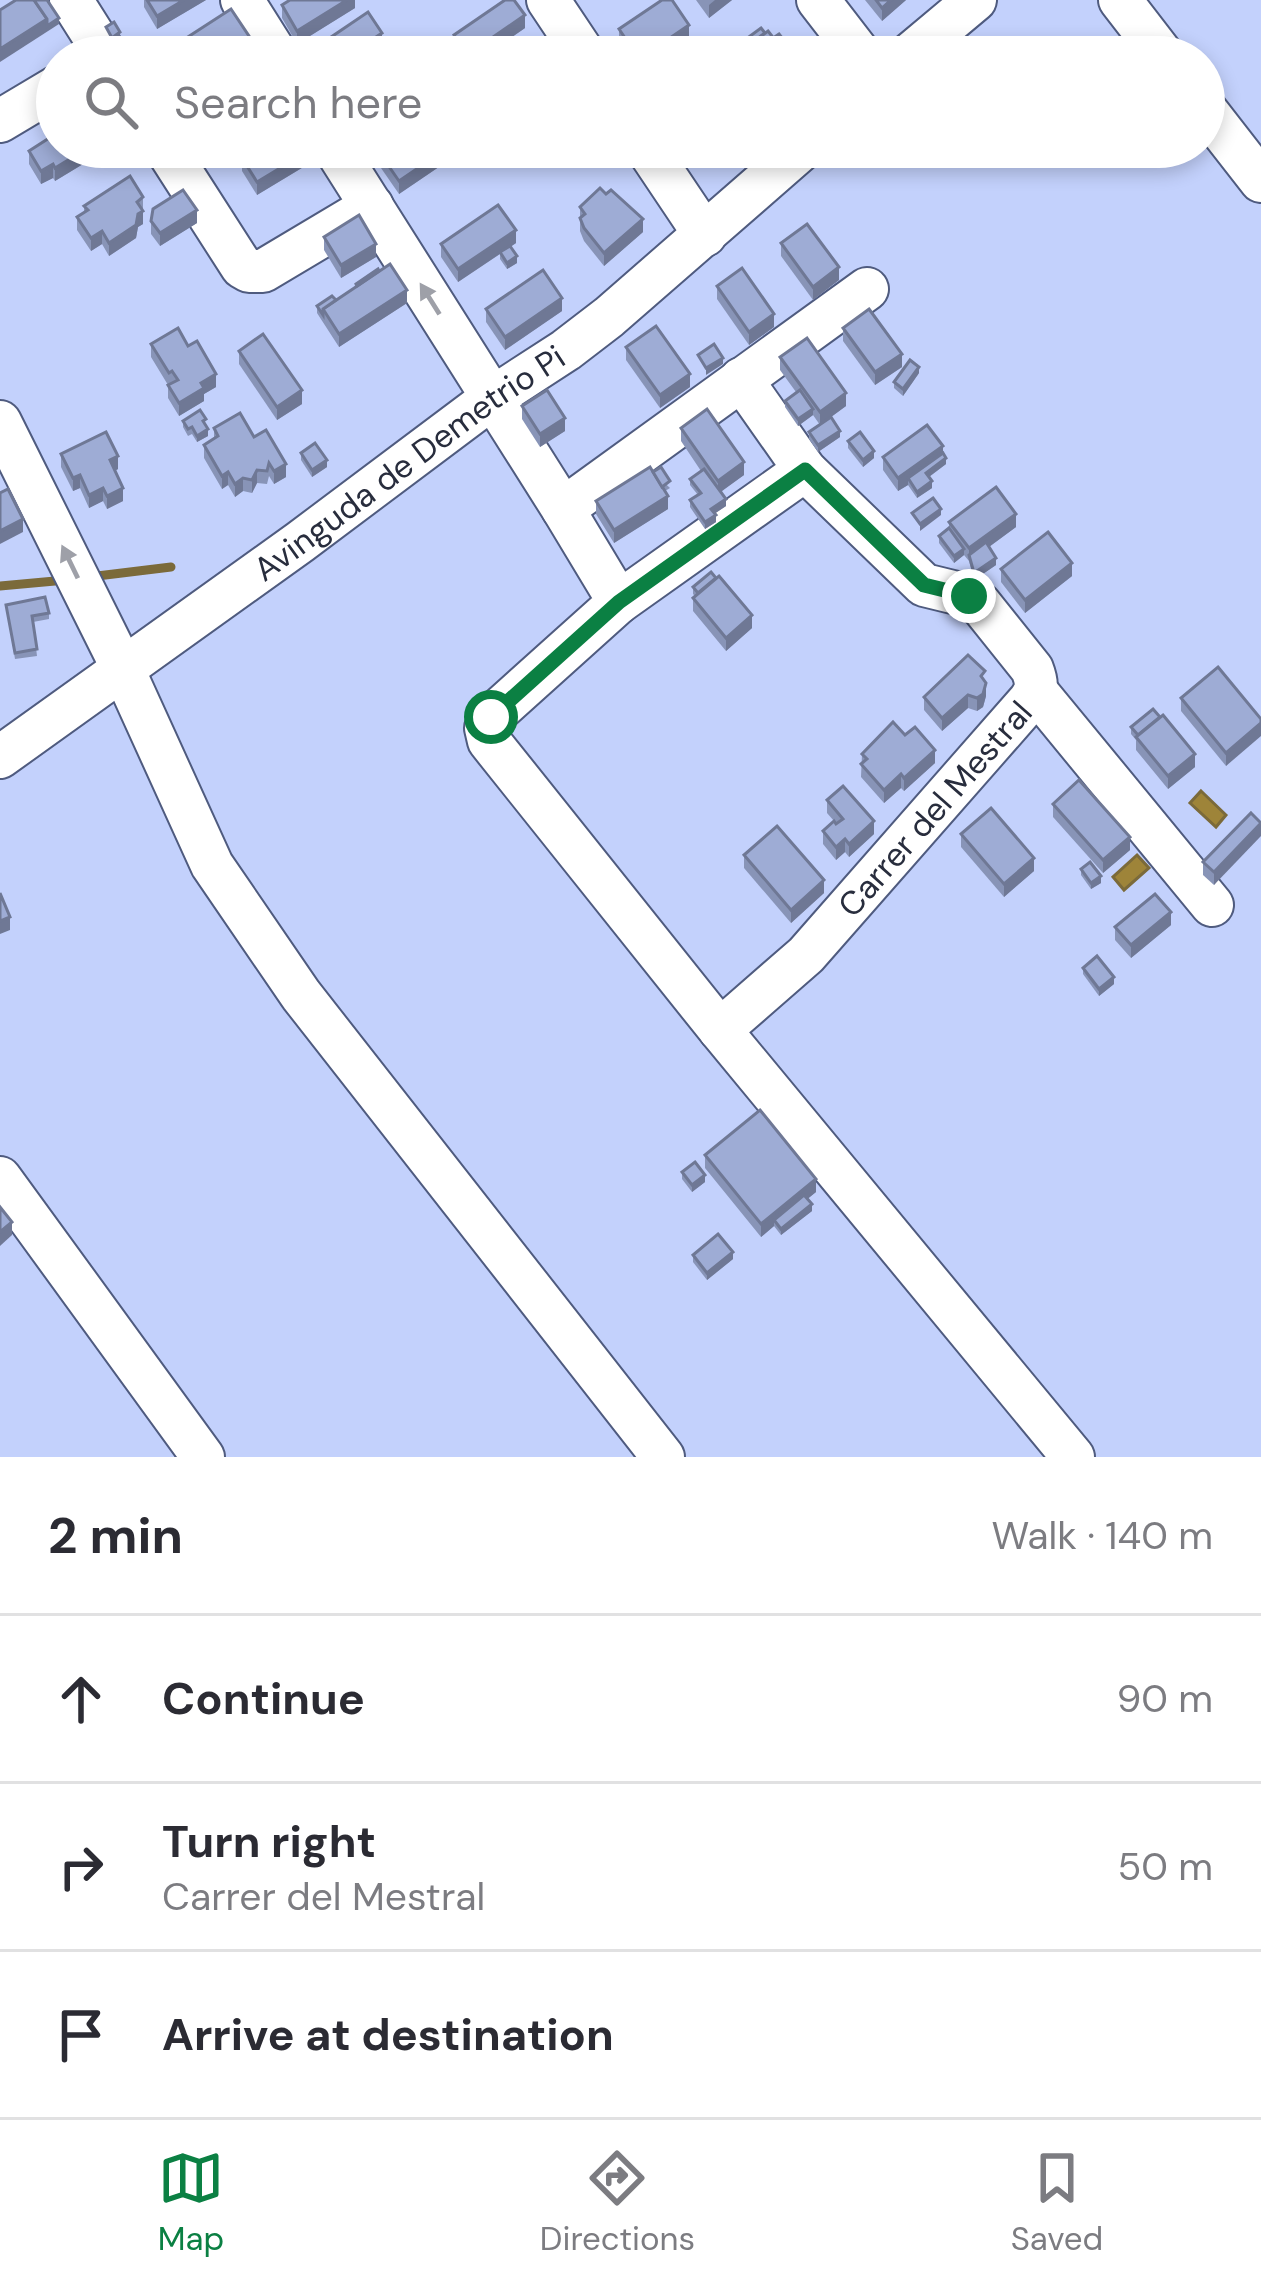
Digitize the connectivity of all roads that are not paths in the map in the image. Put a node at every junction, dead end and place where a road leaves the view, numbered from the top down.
1 (71, 0) edge
2 (242, 0) edge
3 (548, 0) edge
4 (818, 0) edge
5 (975, 0) edge
6 (1120, 0) edge
7 (94, 36) edge
8 (265, 36) edge
9 (572, 36) edge
10 (846, 36) edge
11 (933, 36) edge
12 (1148, 36) edge
13 (36, 100) edge
14 (0, 122) edge
15 (1225, 135) edge
16 (179, 168) edge
17 (348, 168) edge
18 (660, 168) edge
19 (780, 168) edge
20 (1261, 182) edge
21 (372, 206) junction
22 (705, 235) junction
23 (867, 289) dead end
24 (741, 379) junction
25 (492, 398) junction
26 (0, 422) edge
27 (805, 470) junction
28 (563, 508) junction
29 (619, 602) junction
30 (122, 667) junction
31 (1036, 691) junction
32 (0, 757) edge
33 (1212, 905) dead end
34 (720, 1030) junction
35 (0, 1178) edge
36 (203, 1457) edge
37 (663, 1457) edge
38 (1072, 1457) edge

1 - 7 street
2 - 8 street
3 - 9 street
4 - 10 street
5 - 11 street
6 - 12 street
13 - 14 street
15 - 20 street
16 - 21 street
17 - 21 street
18 - 22 street
19 - 22 street, Avinguda de Demetrio Pi
25 -> 21 street
22 - 25 street, Avinguda de Demetrio Pi
23 - 24 street
24 - 27 street, Carrer del Mestral
24 - 28 street
25 - 28 street
25 - 30 street, Avinguda de Demetrio Pi
30 -> 26 street
27 - 29 street
27 - 31 street, Carrer del Mestral
28 - 29 street
29 - 34 street
30 - 32 street, Avinguda de Demetrio Pi
30 - 37 street
31 - 33 street
31 - 34 street, Carrer del Mestral
34 - 38 street
35 - 36 street

